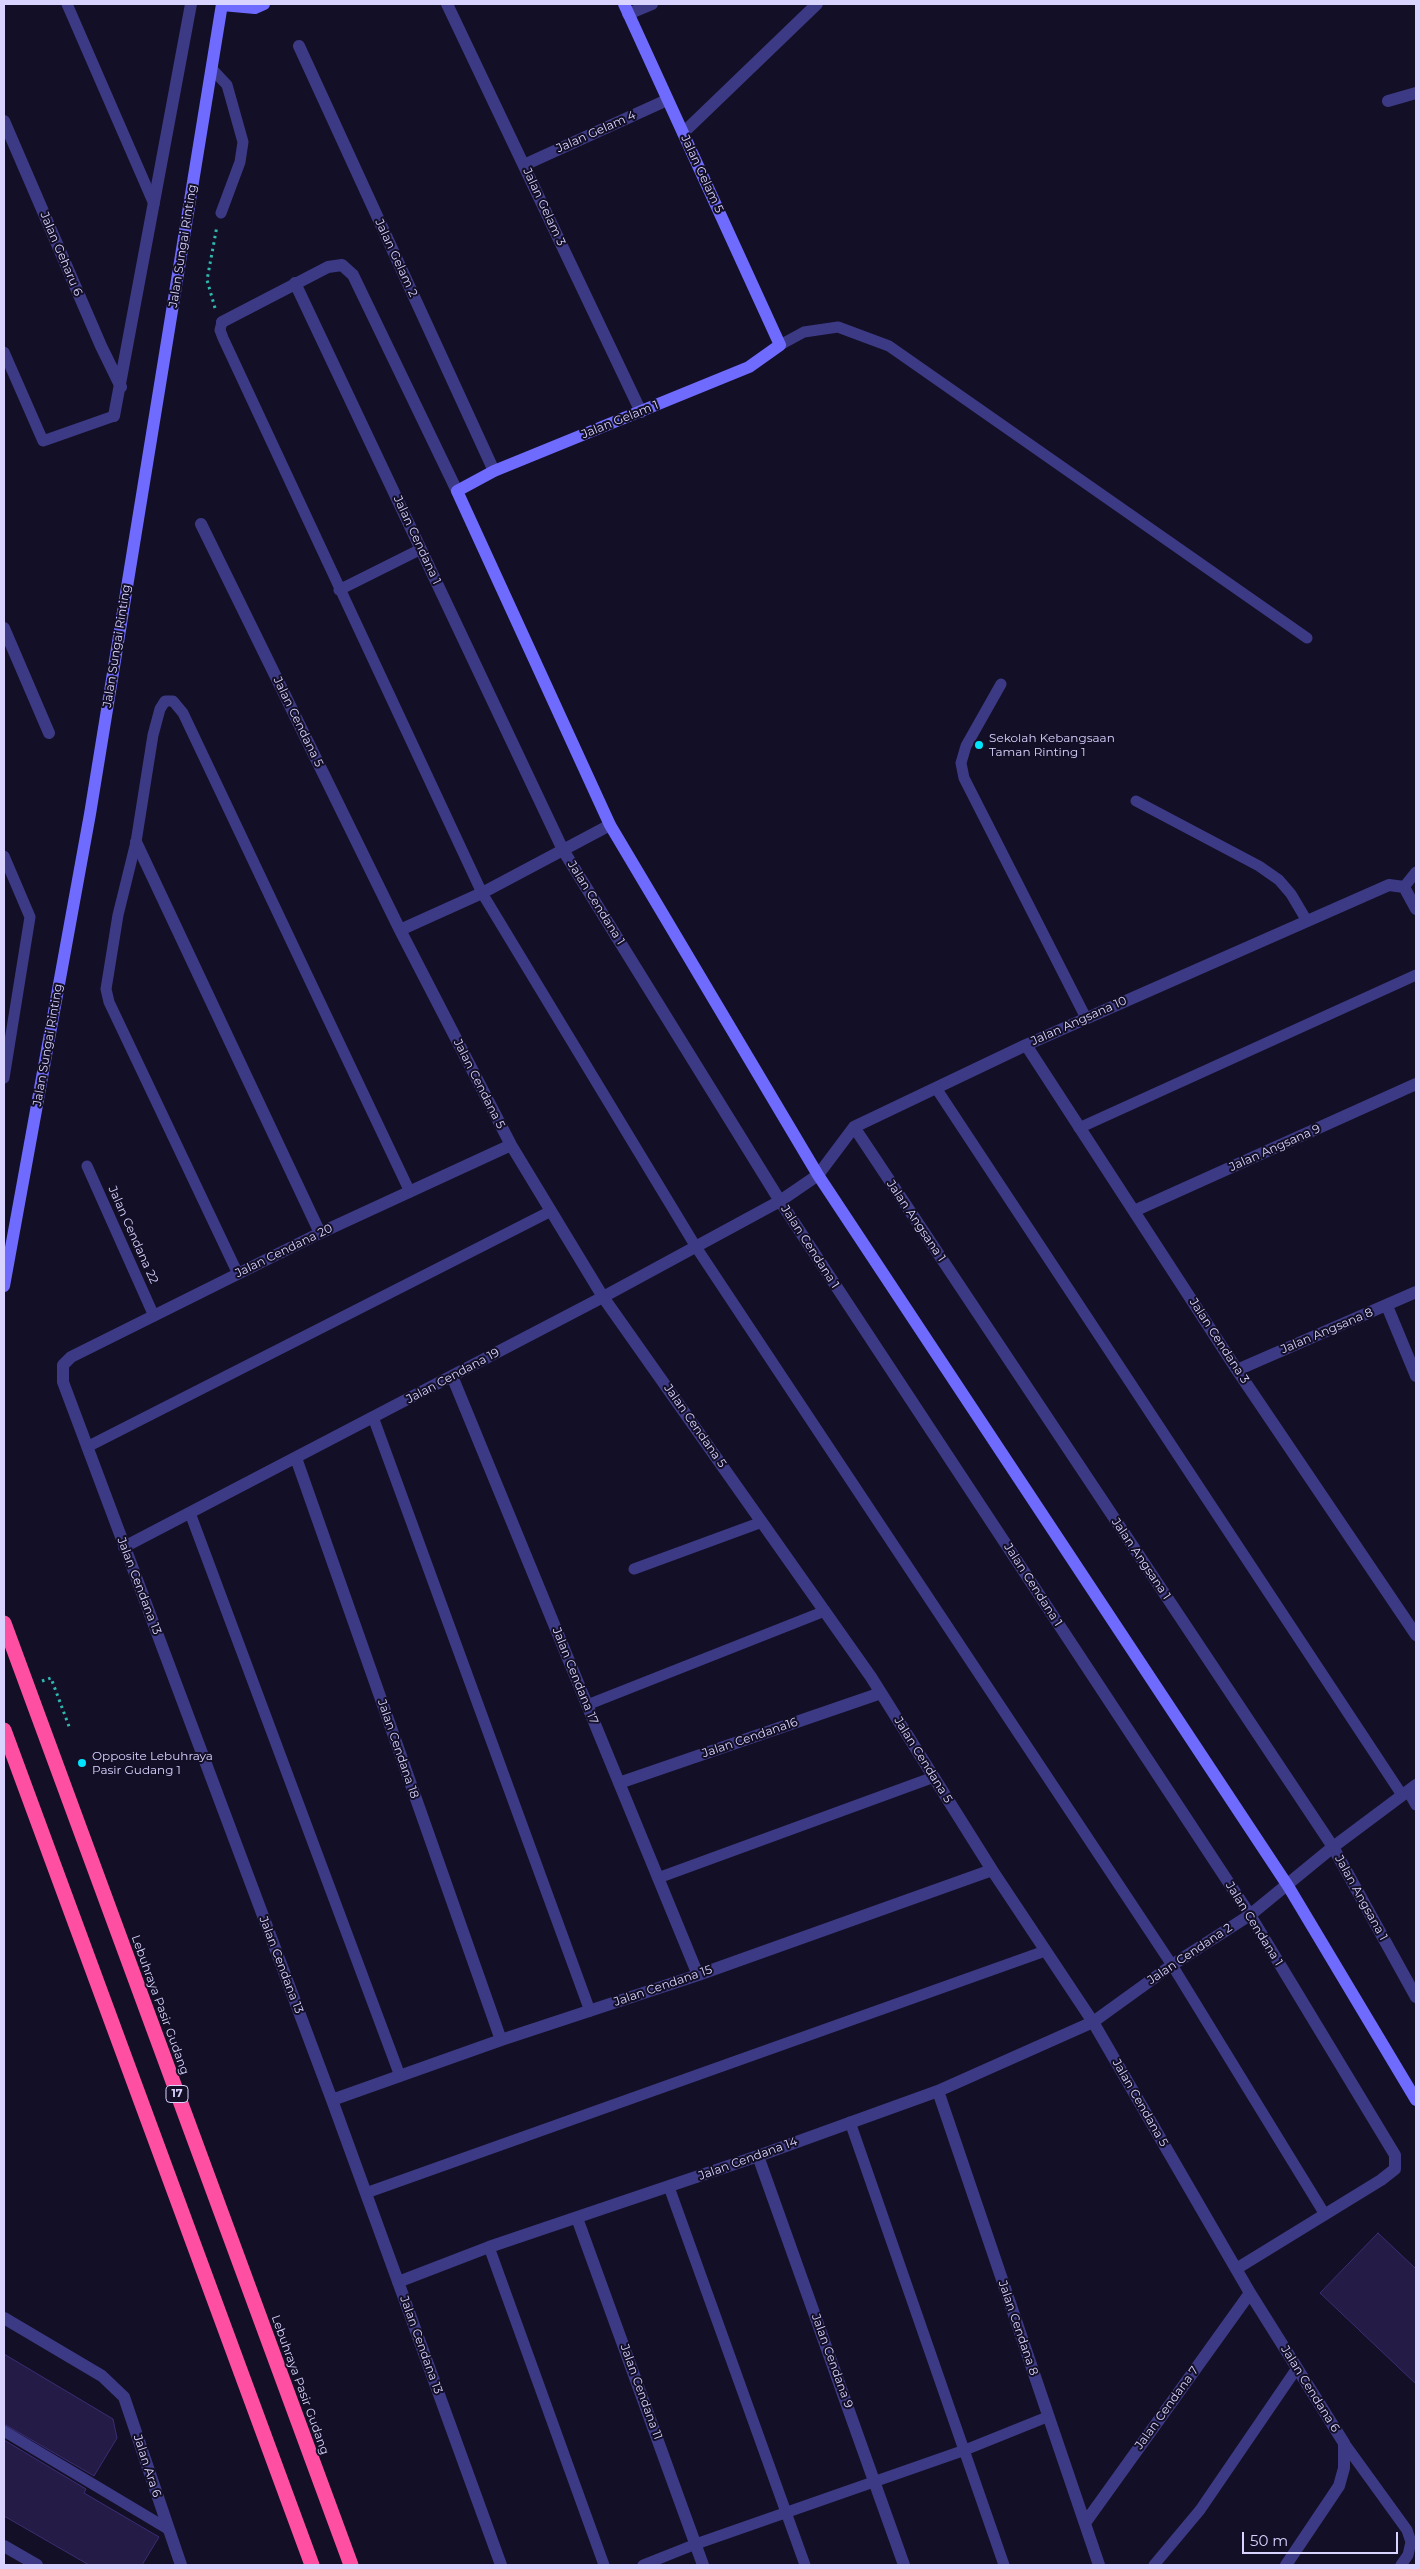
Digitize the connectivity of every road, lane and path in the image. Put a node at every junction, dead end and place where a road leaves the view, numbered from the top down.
1 (67, 4) edge
2 (191, 4) edge
3 (221, 4) edge
4 (264, 4) edge
5 (447, 4) edge
6 (652, 4) edge
7 (817, 4) edge
8 (626, 9) edge
9 (298, 46) dead end
10 (212, 69) junction
11 (1416, 93) edge
12 (667, 100) junction
13 (1388, 101) dead end
14 (4, 121) edge
15 (683, 133) junction
16 (524, 165) junction
17 (154, 204) junction
18 (221, 213) joint
19 (295, 283) junction
20 (222, 322) junction
21 (780, 345) junction
22 (4, 352) edge
23 (121, 387) junction
24 (641, 412) junction
25 (114, 416) joint
26 (494, 471) junction
27 (457, 492) junction
28 (201, 524) dead end
29 (421, 549) junction
30 (339, 590) junction
31 (4, 628) edge
32 (1307, 638) dead end
33 (1001, 684) dead end
34 (49, 733) dead end
35 (1136, 801) dead end
36 (610, 825) junction
37 (136, 842) junction
38 (563, 850) junction
39 (4, 856) edge
40 (1416, 872) edge
41 (1404, 887) junction
42 (482, 892) junction
43 (1416, 909) edge
44 (1307, 921) junction
45 (400, 930) junction
46 (1416, 974) edge
47 (1086, 1018) junction
48 (1026, 1045) junction
49 (4, 1078) edge
50 (1416, 1084) edge
51 (936, 1088) junction
52 (854, 1128) junction
53 (1080, 1128) junction
54 (511, 1145) junction
55 (87, 1166) dead end
56 (818, 1174) junction
57 (410, 1192) junction
58 (780, 1201) junction
59 (551, 1211) junction
60 (1134, 1211) junction
61 (320, 1233) junction
62 (696, 1247) junction
63 (238, 1274) junction
64 (4, 1286) edge
65 (1416, 1292) edge
66 (604, 1298) junction
67 (1387, 1306) junction
68 (154, 1316) junction
69 (63, 1365) joint
70 (1237, 1370) junction
71 (452, 1376) junction
72 (1416, 1376) edge
73 (373, 1418) junction
74 (87, 1447) junction
75 (296, 1458) junction
76 (190, 1513) junction
77 (762, 1522) junction
78 (124, 1547) junction
79 (634, 1569) dead end
80 (825, 1611) junction
81 (4, 1623) edge
82 (1416, 1635) edge
83 (52, 1678) dead end
84 (881, 1693) junction
85 (587, 1705) junction
86 (4, 1730) edge
87 (70, 1730) dead end
88 (934, 1777) junction
89 (619, 1783) junction
90 (1409, 1790) edge
91 (1416, 1805) edge
92 (1333, 1847) junction
93 (992, 1870) junction
94 (658, 1878) junction
95 (1288, 1886) junction
96 (1250, 1915) junction
97 (1045, 1951) junction
98 (1172, 1965) junction
99 (698, 1975) junction
100 (1416, 1997) edge
101 (590, 2010) junction
102 (1093, 2022) junction
103 (501, 2040) junction
104 (400, 2076) junction
105 (938, 2091) junction
106 (332, 2100) junction
107 (1416, 2100) edge
108 (850, 2122) junction
109 (758, 2156) junction
110 (669, 2187) junction
111 (366, 2193) junction
112 (1324, 2213) junction
113 (577, 2218) junction
114 (489, 2247) junction
115 (1236, 2269) junction
116 (398, 2282) junction
117 (1250, 2293) junction
118 (4, 2318) edge
119 (1297, 2368) junction
120 (1047, 2417) junction
121 (4, 2431) edge
122 (1344, 2443) junction
123 (965, 2450) junction
124 (875, 2482) junction
125 (786, 2513) junction
126 (1085, 2523) junction
127 (168, 2529) junction
128 (696, 2544) junction
129 (4, 2546) edge
130 (37, 2565) edge
131 (181, 2565) edge
132 (312, 2565) edge
133 (351, 2565) edge
134 (501, 2565) edge
135 (604, 2565) edge
136 (643, 2565) edge
137 (703, 2565) edge
138 (805, 2565) edge
139 (904, 2565) edge
140 (1004, 2565) edge
141 (1099, 2565) edge
142 (1154, 2565) edge
143 (1286, 2565) edge
144 (1401, 2565) edge

1 - 17 lane
2 - 17 street
3 - 4 street
3 - 10 street, Jalan Sungai Rinting
5 - 16 street, Jalan Gelam 3
6 - 8 street
7 - 15 street
8 - 12 street, Jalan Gelam 5
9 - 26 street, Jalan Gelam 2
10 - 18 lane
10 - 64 street, Jalan Sungai Rinting
11 - 13 street
12 - 15 street, Jalan Gelam 5
12 - 16 street, Jalan Gelam 4
14 - 23 street, Jalan Geharu 6
15 - 21 street, Jalan Gelam 5
16 - 24 street, Jalan Gelam 3
17 - 23 street
18 - 20 path
19 - 20 street
19 - 27 street
19 - 29 street, Jalan Cendana 1
20 - 30 lane
21 - 24 street, Jalan Gelam 1
21 - 32 lane
22 - 25 lane
23 - 25 street
24 - 26 street, Jalan Gelam 1
26 - 27 street, Jalan Gelam 1
27 - 36 street
28 - 45 street, Jalan Cendana 5
29 - 30 lane
29 - 38 street, Jalan Cendana 1
30 - 42 lane
31 - 34 street
33 - 47 lane
35 - 44 lane
36 - 38 street
36 - 56 street
37 - 57 lane
37 - 61 street
37 - 63 lane
38 - 42 street
38 - 58 street, Jalan Cendana 1
39 - 49 lane
40 - 41 lane
41 - 43 street
41 - 44 street, Jalan Angsana 10
42 - 45 street
42 - 62 lane
44 - 47 street, Jalan Angsana 10
45 - 54 street, Jalan Cendana 5
46 - 53 lane
47 - 48 street, Jalan Angsana 10
48 - 51 street, Jalan Angsana 10
48 - 53 street, Jalan Cendana 3
50 - 60 street, Jalan Angsana 9
51 - 52 street, Jalan Angsana 10
51 - 90 lane
52 - 56 street, Jalan Angsana 10
52 - 92 street, Jalan Angsana 1
53 - 60 street, Jalan Cendana 3
54 - 57 street, Jalan Cendana 20
54 - 59 street, Jalan Cendana 5
55 - 68 lane, Jalan Cendana 22
56 - 58 street, Jalan Angsana 10
56 - 95 street
57 - 61 street, Jalan Cendana 20
58 - 62 street, Jalan Cendana 19
58 - 96 street, Jalan Cendana 1
59 - 66 street, Jalan Cendana 5
59 - 74 lane
60 - 70 street, Jalan Cendana 3
61 - 63 street, Jalan Cendana 20
62 - 66 street, Jalan Cendana 19
62 - 98 lane
63 - 68 street, Jalan Cendana 20
65 - 67 street, Jalan Angsana 8
66 - 71 street, Jalan Cendana 19
66 - 77 street, Jalan Cendana 5
67 - 70 street, Jalan Angsana 8
67 - 72 street
68 - 69 street, Jalan Cendana 20
69 - 74 street, Jalan Cendana 13
70 - 82 street, Jalan Cendana 3
71 - 73 street, Jalan Cendana 19
71 - 85 street, Jalan Cendana 17
73 - 75 street, Jalan Cendana 19
73 - 101 lane
74 - 78 street, Jalan Cendana 13
75 - 76 street, Jalan Cendana 19
75 - 103 street, Jalan Cendana 18
76 - 78 street, Jalan Cendana 19
76 - 104 lane
77 - 79 lane
77 - 80 street, Jalan Cendana 5
78 - 106 street, Jalan Cendana 13
80 - 84 street, Jalan Cendana 5
80 - 85 lane
81 - 133 highway, Lebuhraya Pasir Gudang / 17
83 - 87 path
84 - 88 street, Jalan Cendana 5
84 - 89 street, Jalan Cendana16
85 - 89 street, Jalan Cendana 17
86 - 132 highway
88 - 93 street, Jalan Cendana 5
88 - 94 lane
89 - 94 street, Jalan Cendana 17
90 - 91 lane
90 - 92 street, Jalan Cendana 2
92 - 95 street, Jalan Cendana 2
92 - 100 street, Jalan Angsana 1
93 - 97 street, Jalan Cendana 5
93 - 99 street, Jalan Cendana 15
94 - 99 street, Jalan Cendana 17
95 - 96 street, Jalan Cendana 2
95 - 107 street
96 - 98 street, Jalan Cendana 2
96 - 112 street, Jalan Cendana 1
97 - 102 street, Jalan Cendana 5
97 - 111 lane
98 - 102 street, Jalan Cendana 2
98 - 112 lane
99 - 101 street, Jalan Cendana 15
101 - 103 street, Jalan Cendana 15
102 - 105 street, Jalan Cendana 14
102 - 115 street, Jalan Cendana 5
103 - 104 street, Jalan Cendana 15
104 - 106 street, Jalan Cendana 15
105 - 108 street, Jalan Cendana 14
105 - 120 street, Jalan Cendana 8
106 - 111 street, Jalan Cendana 13
108 - 109 street, Jalan Cendana 14
108 - 123 lane
109 - 110 street, Jalan Cendana 14
109 - 124 street, Jalan Cendana 9
110 - 113 street, Jalan Cendana 14
110 - 125 lane
111 - 116 street, Jalan Cendana 13
112 - 115 street
113 - 114 street, Jalan Cendana 14
113 - 128 street, Jalan Cendana 11
114 - 116 street, Jalan Cendana 14
114 - 135 lane
115 - 117 street, Jalan Cendana 5
116 - 134 street, Jalan Cendana 13
117 - 119 street, Jalan Cendana 6
117 - 126 street, Jalan Cendana 7
118 - 127 street, Jalan Ara 6
119 - 122 street, Jalan Cendana 6
119 - 142 lane
120 - 123 lane
120 - 126 street, Jalan Cendana 8
121 - 127 lane
122 - 143 street, Jalan Cendana 6
122 - 144 lane
123 - 124 lane
123 - 140 lane
124 - 125 lane
124 - 139 street, Jalan Cendana 9
125 - 128 lane
125 - 138 lane
126 - 141 street, Jalan Cendana 8
127 - 131 street, Jalan Ara 6
128 - 136 lane
128 - 137 street, Jalan Cendana 11
129 - 130 street

